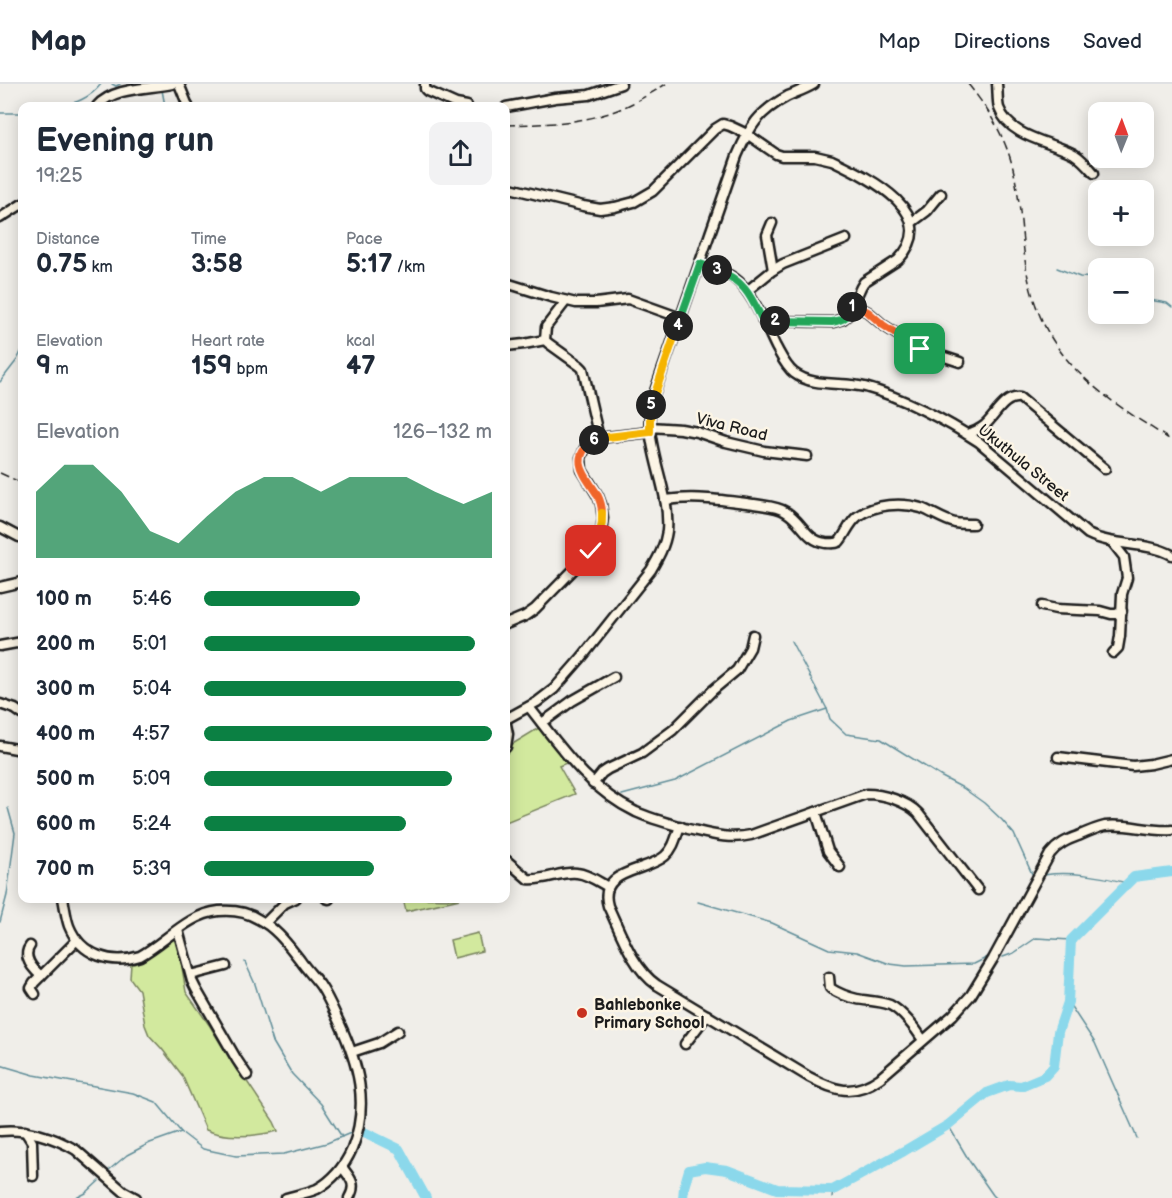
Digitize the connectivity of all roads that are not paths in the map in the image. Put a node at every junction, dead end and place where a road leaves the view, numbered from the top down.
1 (172, 84) edge
2 (179, 84) edge
3 (424, 84) edge
4 (621, 84) edge
5 (814, 84) edge
6 (997, 84) edge
7 (101, 102) edge
8 (186, 102) edge
9 (453, 102) edge
10 (510, 106) edge
11 (747, 134) junction
12 (1094, 174) dead end
13 (510, 188) edge
14 (941, 194) dead end
15 (18, 207) edge
16 (0, 218) edge
17 (772, 223) dead end
18 (911, 223) junction
19 (846, 239) dead end
20 (700, 264) junction
21 (773, 270) junction
22 (510, 284) edge
23 (747, 291) junction
24 (566, 301) junction
25 (853, 304) junction
26 (681, 318) junction
27 (763, 321) junction
28 (545, 340) junction
29 (510, 345) edge
30 (960, 362) dead end
31 (650, 430) junction
32 (968, 435) junction
33 (599, 438) junction
34 (807, 456) dead end
35 (1105, 469) dead end
36 (665, 500) junction
37 (974, 524) dead end
38 (0, 527) edge
39 (18, 536) edge
40 (1113, 543) junction
41 (1172, 555) edge
42 (18, 583) edge
43 (0, 587) edge
44 (1042, 606) dead end
45 (1122, 611) junction
46 (510, 622) edge
47 (753, 635) dead end
48 (18, 643) edge
49 (0, 645) edge
50 (1113, 654) dead end
51 (614, 677) dead end
52 (0, 704) edge
53 (529, 706) junction
54 (18, 711) edge
55 (510, 717) edge
56 (542, 723) junction
57 (0, 746) edge
58 (18, 749) edge
59 (1058, 757) dead end
60 (1172, 759) edge
61 (593, 784) junction
62 (816, 812) junction
63 (680, 826) junction
64 (1172, 830) edge
65 (510, 863) edge
66 (840, 867) dead end
67 (608, 887) junction
68 (978, 890) dead end
69 (64, 903) edge
70 (285, 903) edge
71 (265, 923) junction
72 (178, 930) junction
73 (76, 940) junction
74 (30, 946) dead end
75 (226, 966) dead end
76 (190, 975) junction
77 (41, 976) junction
78 (829, 977) dead end
79 (35, 993) dead end
80 (707, 1015) junction
81 (398, 1031) dead end
82 (923, 1040) junction
83 (685, 1044) dead end
84 (352, 1052) junction
85 (247, 1075) dead end
86 (0, 1131) edge
87 (25, 1131) junction
88 (342, 1167) junction
89 (33, 1176) dead end
90 (130, 1197) edge
91 (286, 1198) edge
92 (349, 1198) edge

1 - 7 street
2 - 8 street
3 - 9 street
4 - 10 street
5 - 11 street
6 - 12 street
11 - 13 street
11 - 18 street
11 - 20 street
14 - 18 street
15 - 16 street
17 - 21 street
18 - 25 street
19 - 21 street
20 - 23 street, Ukuthula Street
20 - 26 street
21 - 23 street
22 - 24 street
23 - 27 street, Ukuthula Street
24 - 26 street
24 - 28 street
25 - 27 street
25 - 30 street
26 - 31 street
27 - 32 street, Ukuthula Street
28 - 29 street
28 - 33 street
31 - 33 street, Viva Road
31 - 34 street, Viva Road
31 - 36 street
32 - 35 street
32 - 40 street, Ukuthula Street
33 - 46 street
36 - 37 street
36 - 53 street
38 - 39 street
40 - 41 street, Ukuthula Street
40 - 45 street
42 - 43 street
44 - 45 street
45 - 50 street
47 - 61 street
48 - 49 street
51 - 56 street
52 - 54 street
53 - 55 street
53 - 56 street
56 - 61 street
57 - 58 street
59 - 60 street
61 - 63 street
62 - 63 street
62 - 66 street
62 - 68 street
63 - 67 street
64 - 82 street
65 - 67 street
67 - 80 street
69 - 73 street
70 - 71 street
71 - 72 street
71 - 84 street
72 - 73 street
72 - 76 street
73 - 77 street
74 - 77 street
75 - 76 street
76 - 85 street
77 - 79 street
78 - 82 street
80 - 82 street
80 - 83 street
81 - 84 street
84 - 88 street
86 - 87 street
87 - 89 street
87 - 90 street
88 - 91 street
88 - 92 street

